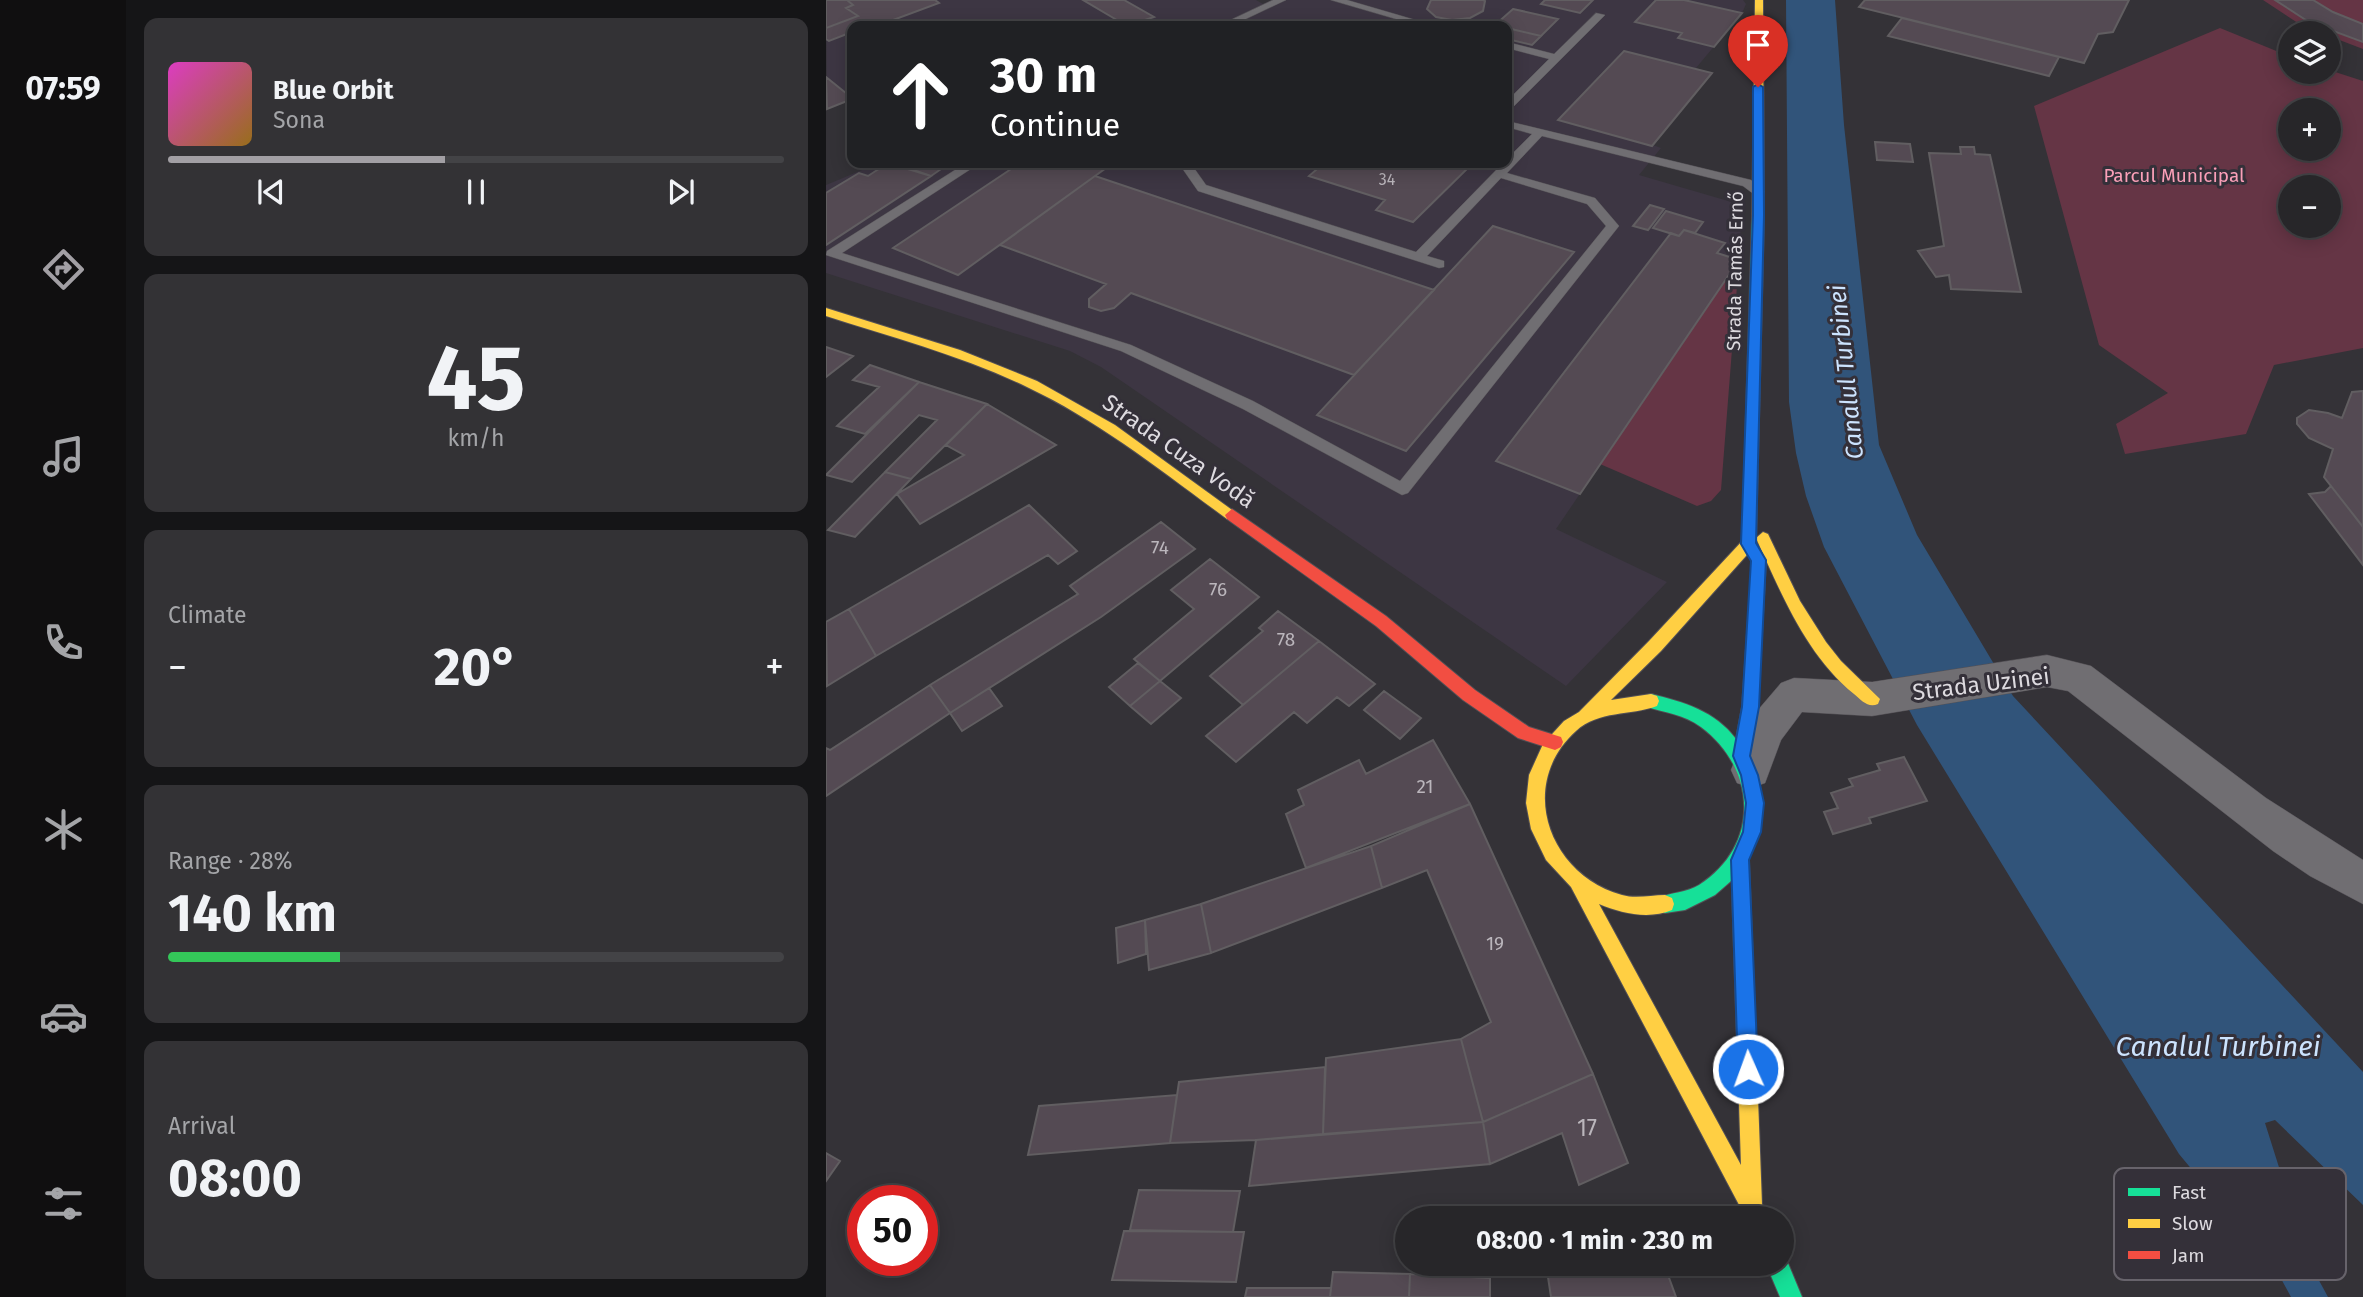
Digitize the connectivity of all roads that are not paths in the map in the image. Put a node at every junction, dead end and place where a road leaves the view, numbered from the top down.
1 (1281, 0) edge
2 (1336, 0) edge
3 (1759, 0) edge
4 (1600, 15) dead end
5 (1234, 21) edge
6 (1413, 21) edge
7 (1512, 47) edge
8 (1557, 58) junction
9 (1512, 102) edge
10 (1512, 125) edge
11 (1541, 132) junction
12 (1512, 161) edge
13 (966, 168) edge
14 (1188, 168) edge
15 (1505, 168) edge
16 (1499, 174) junction
17 (1759, 192) junction
18 (1419, 257) junction
19 (1439, 264) dead end
20 (827, 313) edge
21 (1749, 507) junction
22 (1749, 544) junction
23 (1469, 695) junction
24 (1872, 699) junction
25 (1582, 718) junction
26 (1493, 730) dead end
27 (1555, 741) junction
28 (1746, 765) junction
29 (1521, 771) dead end
30 (1534, 790) junction
31 (1740, 860) junction
32 (2363, 883) edge
33 (1580, 888) junction
34 (1752, 1206) edge
35 (1756, 1206) edge
36 (1782, 1276) edge
37 (1791, 1297) edge

1 - 5 lane
2 - 6 lane
3 - 17 main road, Strada Tamás Ernő
4 - 8 lane
7 - 8 lane
8 - 9 lane
10 - 11 lane
11 - 12 lane
11 - 17 lane
13 - 16 lane
14 - 18 lane
15 - 16 lane
16 - 18 lane
17 - 21 main road, Strada Tamás Ernő
18 - 19 lane
20 - 23 main road, Strada Cuza Vodă
21 - 22 main road, Strada Tamás Ernő
21 - 24 main road
22 - 25 main road
22 - 28 main road, Strada Tamás Ernő
23 - 26 main road, Strada Cuza Vodă
23 - 27 main road, Strada Cuza Vodă
24 - 28 street, Strada Uzinei
24 - 32 street, Strada Uzinei
25 - 27 main road
25 - 28 main road
27 - 30 main road
28 - 31 main road
29 - 30 main road
30 - 33 main road
31 - 33 main road
31 - 35 main road
33 - 34 main road
36 - 37 main road

